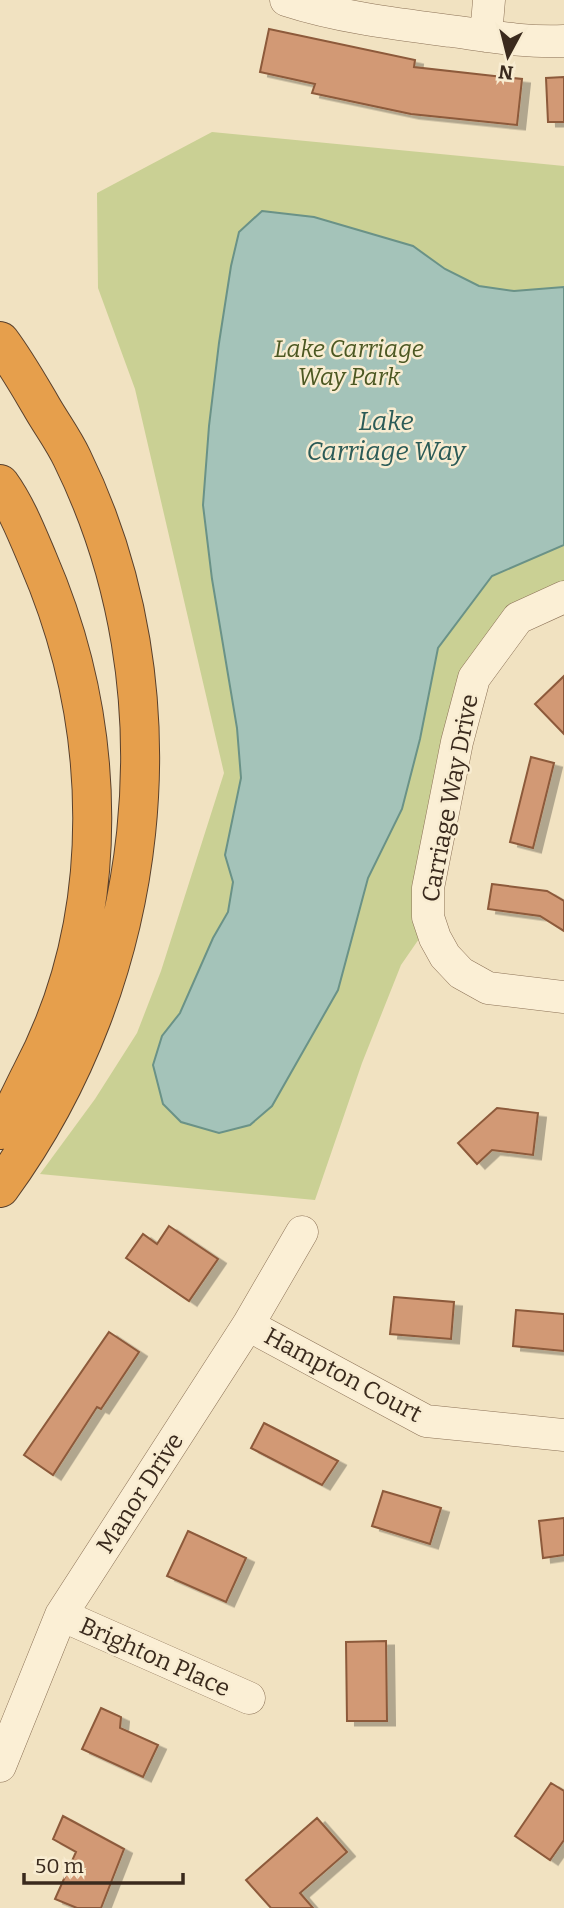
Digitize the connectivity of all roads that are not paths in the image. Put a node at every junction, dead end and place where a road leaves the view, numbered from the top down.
1 (286, 0) edge
2 (489, 0) edge
3 (486, 36) junction
4 (564, 41) edge
5 (0, 341) edge
6 (0, 484) edge
7 (564, 597) edge
8 (564, 997) edge
9 (0, 1130) edge
10 (0, 1188) edge
11 (302, 1233) dead end
12 (248, 1325) junction
13 (564, 1435) edge
14 (61, 1615) junction
15 (249, 1698) dead end
16 (0, 1766) edge

1 - 3 street
2 - 3 street
3 - 4 street
5 - 10 highway
6 - 9 highway
7 - 8 street, Carriage Way Drive
11 - 12 street, Manor Drive
12 - 13 street, Hampton Court
12 - 14 street, Manor Drive
14 - 15 street, Brighton Place
14 - 16 street, Manor Drive

